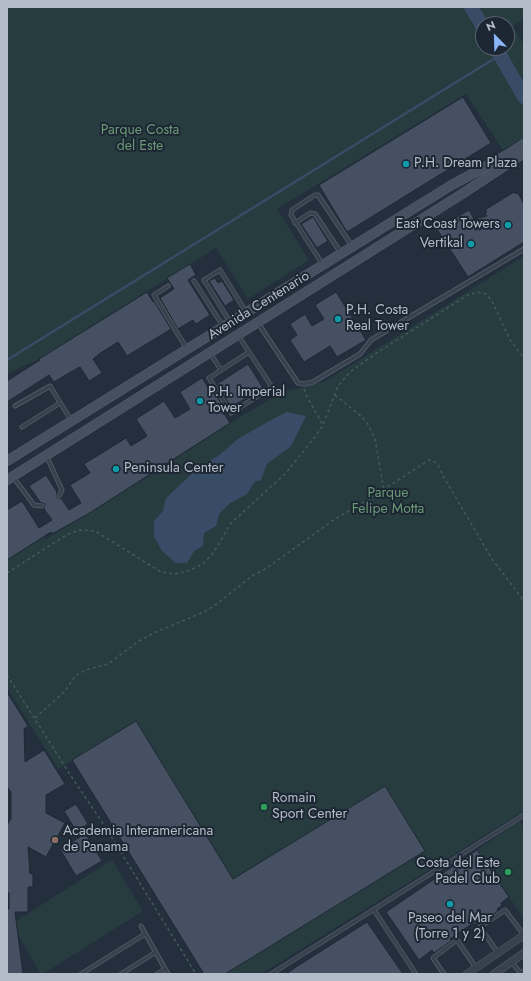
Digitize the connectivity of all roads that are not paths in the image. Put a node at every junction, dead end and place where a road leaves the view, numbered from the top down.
1 (524, 144) edge
2 (524, 153) edge
3 (509, 158) junction
4 (296, 223) junction
5 (352, 247) junction
6 (524, 249) edge
7 (341, 254) junction
8 (323, 265) junction
9 (194, 281) dead end
10 (168, 286) dead end
11 (249, 311) junction
12 (258, 323) junction
13 (227, 325) junction
14 (238, 335) junction
15 (187, 350) junction
16 (249, 352) junction
17 (210, 353) junction
18 (221, 370) junction
19 (60, 403) junction
20 (15, 406) dead end
21 (74, 420) junction
22 (22, 427) dead end
23 (83, 432) junction
24 (21, 452) junction
25 (46, 456) junction
26 (8, 458) edge
27 (29, 466) junction
28 (10, 478) edge
29 (59, 496) dead end
30 (42, 506) dead end
31 (524, 815) edge
32 (374, 910) junction
33 (140, 926) dead end
34 (145, 934) junction
35 (524, 935) edge
36 (156, 952) junction
37 (498, 953) junction
38 (524, 953) edge
39 (512, 962) junction
40 (476, 968) junction
41 (165, 969) junction
42 (524, 971) edge
43 (81, 974) edge
44 (121, 974) edge
45 (157, 974) edge
46 (168, 974) edge
47 (271, 974) edge
48 (416, 974) edge
49 (444, 974) edge
50 (467, 974) edge
51 (494, 974) edge

1 - 3 main road, Avenida Centenario
2 - 3 main road, Avenida Centenario
3 - 5 main road, Avenida Centenario
3 - 12 main road, Avenida Centenario
4 - 5 lane
4 - 7 lane
4 - 8 lane
5 - 7 main road, Avenida Centenario
6 - 12 lane
7 - 8 main road, Avenida Centenario
8 - 11 main road, Avenida Centenario
9 - 13 lane
10 - 15 lane
11 - 12 main road
11 - 13 main road, Avenida Centenario
11 - 13 lane
12 - 14 main road, Avenida Centenario
13 - 15 main road, Avenida Centenario
14 - 16 lane
14 - 17 main road, Avenida Centenario
15 - 21 main road, Avenida Centenario
16 - 18 lane
16 - 18 lane
17 - 18 lane
17 - 23 main road, Avenida Centenario
19 - 20 lane
19 - 21 lane
19 - 22 lane
21 - 23 main road
21 - 24 main road, Avenida Centenario
23 - 25 main road, Avenida Centenario
24 - 26 main road, Avenida Centenario
24 - 27 main road
25 - 27 main road, Avenida Centenario
25 - 29 lane
27 - 28 main road, Avenida Centenario
28 - 30 lane
31 - 32 lane
32 - 47 lane
32 - 48 lane
33 - 34 lane
34 - 36 lane
34 - 43 lane
35 - 37 street
35 - 37 lane
36 - 41 lane
36 - 44 lane
37 - 40 street
38 - 39 street
39 - 42 lane
39 - 51 street
40 - 49 lane
40 - 50 street
41 - 45 lane
41 - 46 lane

